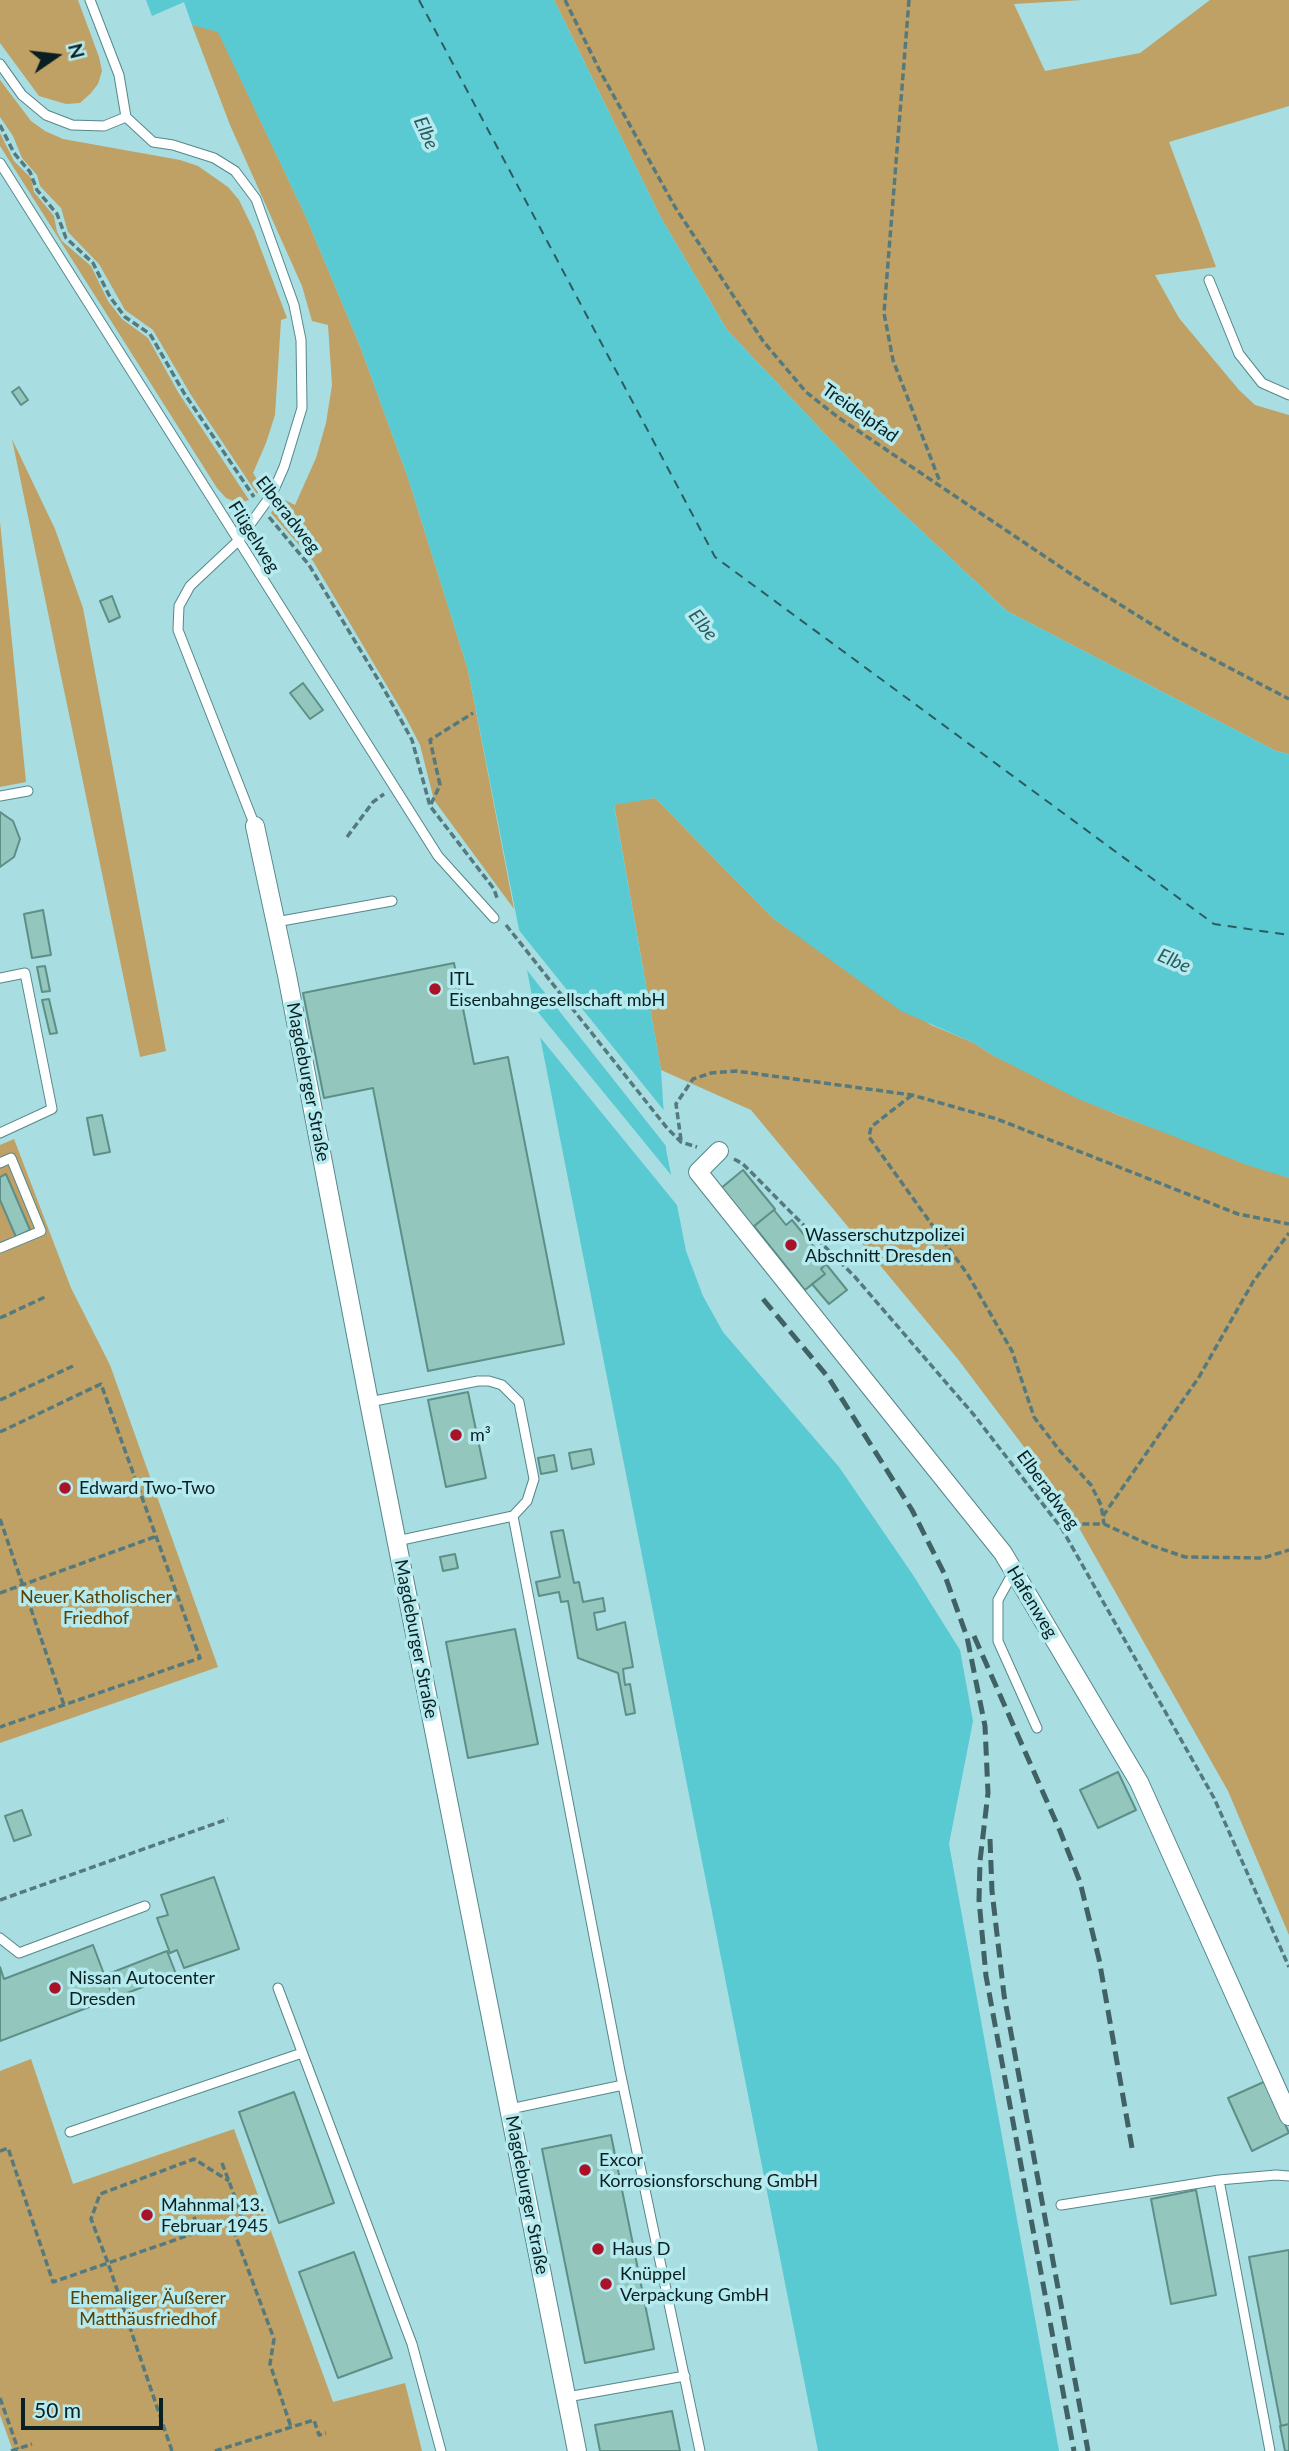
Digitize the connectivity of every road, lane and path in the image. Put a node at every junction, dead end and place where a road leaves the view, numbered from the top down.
1 (90, 0) edge
2 (565, 0) edge
3 (909, 0) edge
4 (0, 64) edge
5 (126, 117) junction
6 (0, 125) edge
7 (0, 163) edge
8 (1209, 279) dead end
9 (1289, 395) edge
10 (940, 484) junction
11 (261, 509) junction
12 (238, 541) junction
13 (1289, 699) edge
14 (473, 713) dead end
15 (394, 787) junction
16 (28, 791) dead end
17 (0, 796) edge
18 (430, 806) junction
19 (255, 826) joint
20 (347, 837) dead end
21 (392, 901) dead end
22 (498, 901) dead end
23 (498, 916) joint
24 (276, 922) junction
25 (0, 978) edge
26 (912, 1096) junction
27 (0, 1133) edge
28 (681, 1142) junction
29 (719, 1150) junction
30 (0, 1163) edge
31 (1289, 1224) edge
32 (1289, 1233) edge
33 (0, 1248) edge
34 (45, 1297) dead end
35 (0, 1318) edge
36 (73, 1366) dead end
37 (0, 1400) edge
38 (369, 1402) junction
39 (0, 1432) edge
40 (513, 1516) junction
41 (1103, 1516) junction
42 (0, 1519) edge
43 (1104, 1524) junction
44 (1062, 1529) junction
45 (157, 1535) junction
46 (397, 1541) junction
47 (1289, 1550) edge
48 (1014, 1571) junction
49 (23, 1585) junction
50 (0, 1593) edge
51 (64, 1705) junction
52 (0, 1727) edge
53 (1037, 1728) dead end
54 (228, 1819) dead end
55 (0, 1900) edge
56 (145, 1906) dead end
57 (0, 1938) edge
58 (1289, 1967) edge
59 (278, 1988) dead end
60 (302, 2053) junction
61 (623, 2085) junction
62 (510, 2109) junction
63 (1289, 2116) edge
64 (70, 2132) dead end
65 (0, 2151) edge
66 (222, 2163) dead end
67 (1289, 2176) edge
68 (1219, 2180) junction
69 (229, 2181) junction
70 (187, 2197) dead end
71 (1061, 2206) dead end
72 (230, 2221) junction
73 (200, 2231) junction
74 (108, 2263) junction
75 (685, 2376) junction
76 (567, 2397) junction
77 (0, 2398) edge
78 (291, 2427) junction
79 (326, 2433) dead end
80 (32, 2444) dead end
81 (18, 2449) junction
82 (11, 2451) edge
83 (172, 2451) edge
84 (215, 2451) edge
85 (441, 2451) edge
86 (577, 2451) edge
87 (700, 2451) edge
88 (1270, 2451) edge

1 - 5 lane
2 - 10 path, Treidelpfad
3 - 10 path
4 - 5 lane
5 - 11 lane
6 - 11 path, Elberadweg
7 - 12 lane, Flügelweg
8 - 9 lane
10 - 13 path, Treidelpfad
11 - 12 lane
11 - 18 path, Elberadweg
12 - 15 lane, Flügelweg
12 - 19 lane
14 - 18 path
15 - 20 path
15 - 23 lane, Flügelweg
16 - 17 lane
18 - 22 path, Elberadweg
19 - 24 street, Magdeburger Straße
21 - 24 lane
23 - 28 path
24 - 38 street, Magdeburger Straße
25 - 27 lane
26 - 28 path
26 - 31 path
26 - 41 path
28 - 29 path, Elberadweg
29 - 44 path, Elberadweg
29 - 48 street, Hafenweg
30 - 33 lane
32 - 41 path
34 - 35 path
36 - 37 path
38 - 40 lane
38 - 46 street, Magdeburger Straße
39 - 45 path
40 - 46 lane
40 - 61 lane
41 - 43 path
42 - 49 path
43 - 44 path
43 - 47 path
44 - 58 path, Elberadweg
45 - 49 path
45 - 51 path
46 - 62 street, Magdeburger Straße
48 - 53 lane
48 - 63 street, Hafenweg
49 - 50 path
49 - 51 path
51 - 52 path
54 - 55 path
56 - 57 lane
59 - 60 lane
60 - 64 lane
60 - 85 lane
61 - 62 lane
61 - 75 lane
62 - 76 street, Magdeburger Straße
65 - 74 path
66 - 69 path
67 - 68 lane
68 - 71 lane
68 - 88 lane
69 - 72 path
69 - 74 path
70 - 73 path
72 - 73 path
72 - 78 path
73 - 74 path
74 - 83 path
75 - 76 lane
75 - 87 lane
76 - 86 street, Magdeburger Straße
77 - 81 path
78 - 79 path
78 - 84 path
80 - 81 path
81 - 82 path

